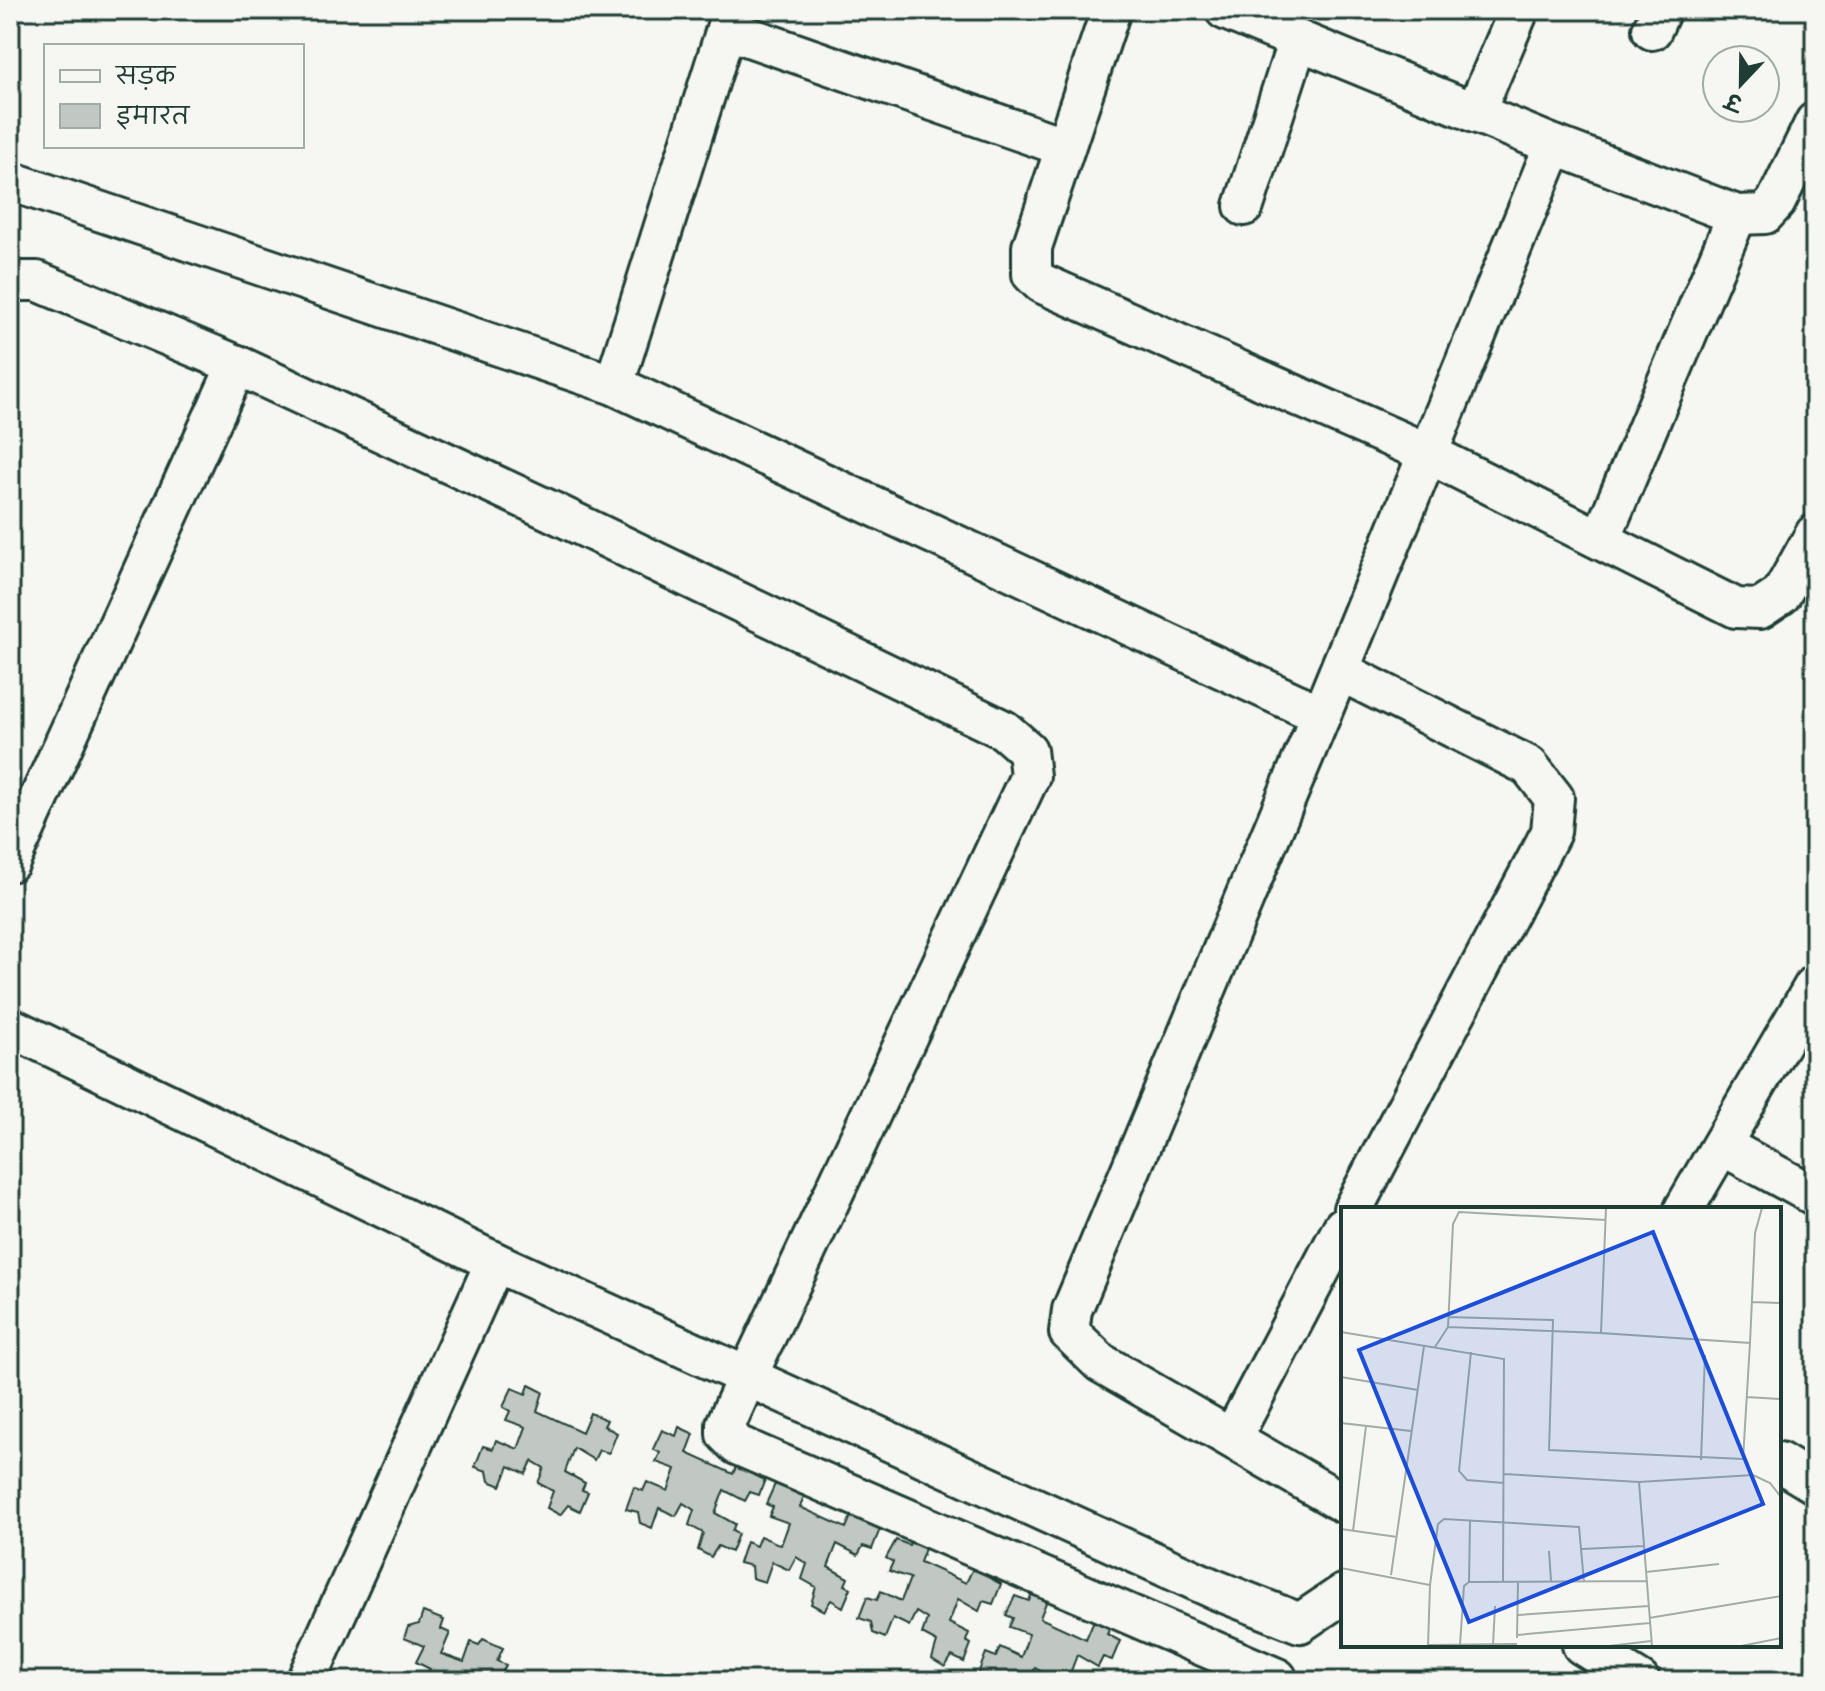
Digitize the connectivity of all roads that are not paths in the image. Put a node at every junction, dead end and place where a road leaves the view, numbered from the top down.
1 (1111, 10) edge
2 (1225, 10) edge
3 (1519, 10) edge
4 (729, 20) edge
5 (1298, 40) junction
6 (1475, 113) junction
7 (1815, 122) edge
8 (1554, 145) junction
9 (1065, 147) junction
10 (10, 181) edge
11 (1244, 206) dead end
12 (1737, 215) junction
13 (10, 281) edge
14 (237, 365) junction
15 (614, 385) junction
16 (1427, 453) junction
17 (1815, 534) edge
18 (1601, 539) junction
19 (1340, 671) junction
20 (1321, 715) junction
21 (10, 862) edge
22 (1815, 984) edge
23 (10, 1027) edge
24 (1723, 1146) junction
25 (1815, 1196) edge
26 (1354, 1207) edge
27 (1685, 1207) edge
28 (1341, 1231) edge
29 (495, 1262) junction
30 (748, 1375) junction
31 (1232, 1438) junction
32 (1781, 1463) edge
33 (1815, 1484) edge
34 (1341, 1502) edge
35 (1341, 1595) edge
36 (1300, 1623) junction
37 (1585, 1647) edge
38 (1276, 1680) edge
39 (306, 1681) edge
40 (1640, 1681) edge

1 - 9 street
2 - 5 street
3 - 6 street
4 - 9 street
4 - 15 street
5 - 6 street
5 - 11 street
6 - 8 street
7 - 12 street
8 - 12 street
8 - 16 street
9 - 16 street
10 - 15 street
12 - 18 street
13 - 14 street
14 - 21 street
14 - 30 street
15 - 20 street
16 - 18 street
16 - 19 street
17 - 18 street
19 - 20 street
19 - 26 street
20 - 31 street
22 - 24 street
23 - 29 street
24 - 25 street
24 - 27 street
28 - 31 street
29 - 30 street
29 - 39 street
30 - 36 street
30 - 38 street
31 - 34 street
32 - 33 street
35 - 36 street
36 - 38 street
37 - 40 street

